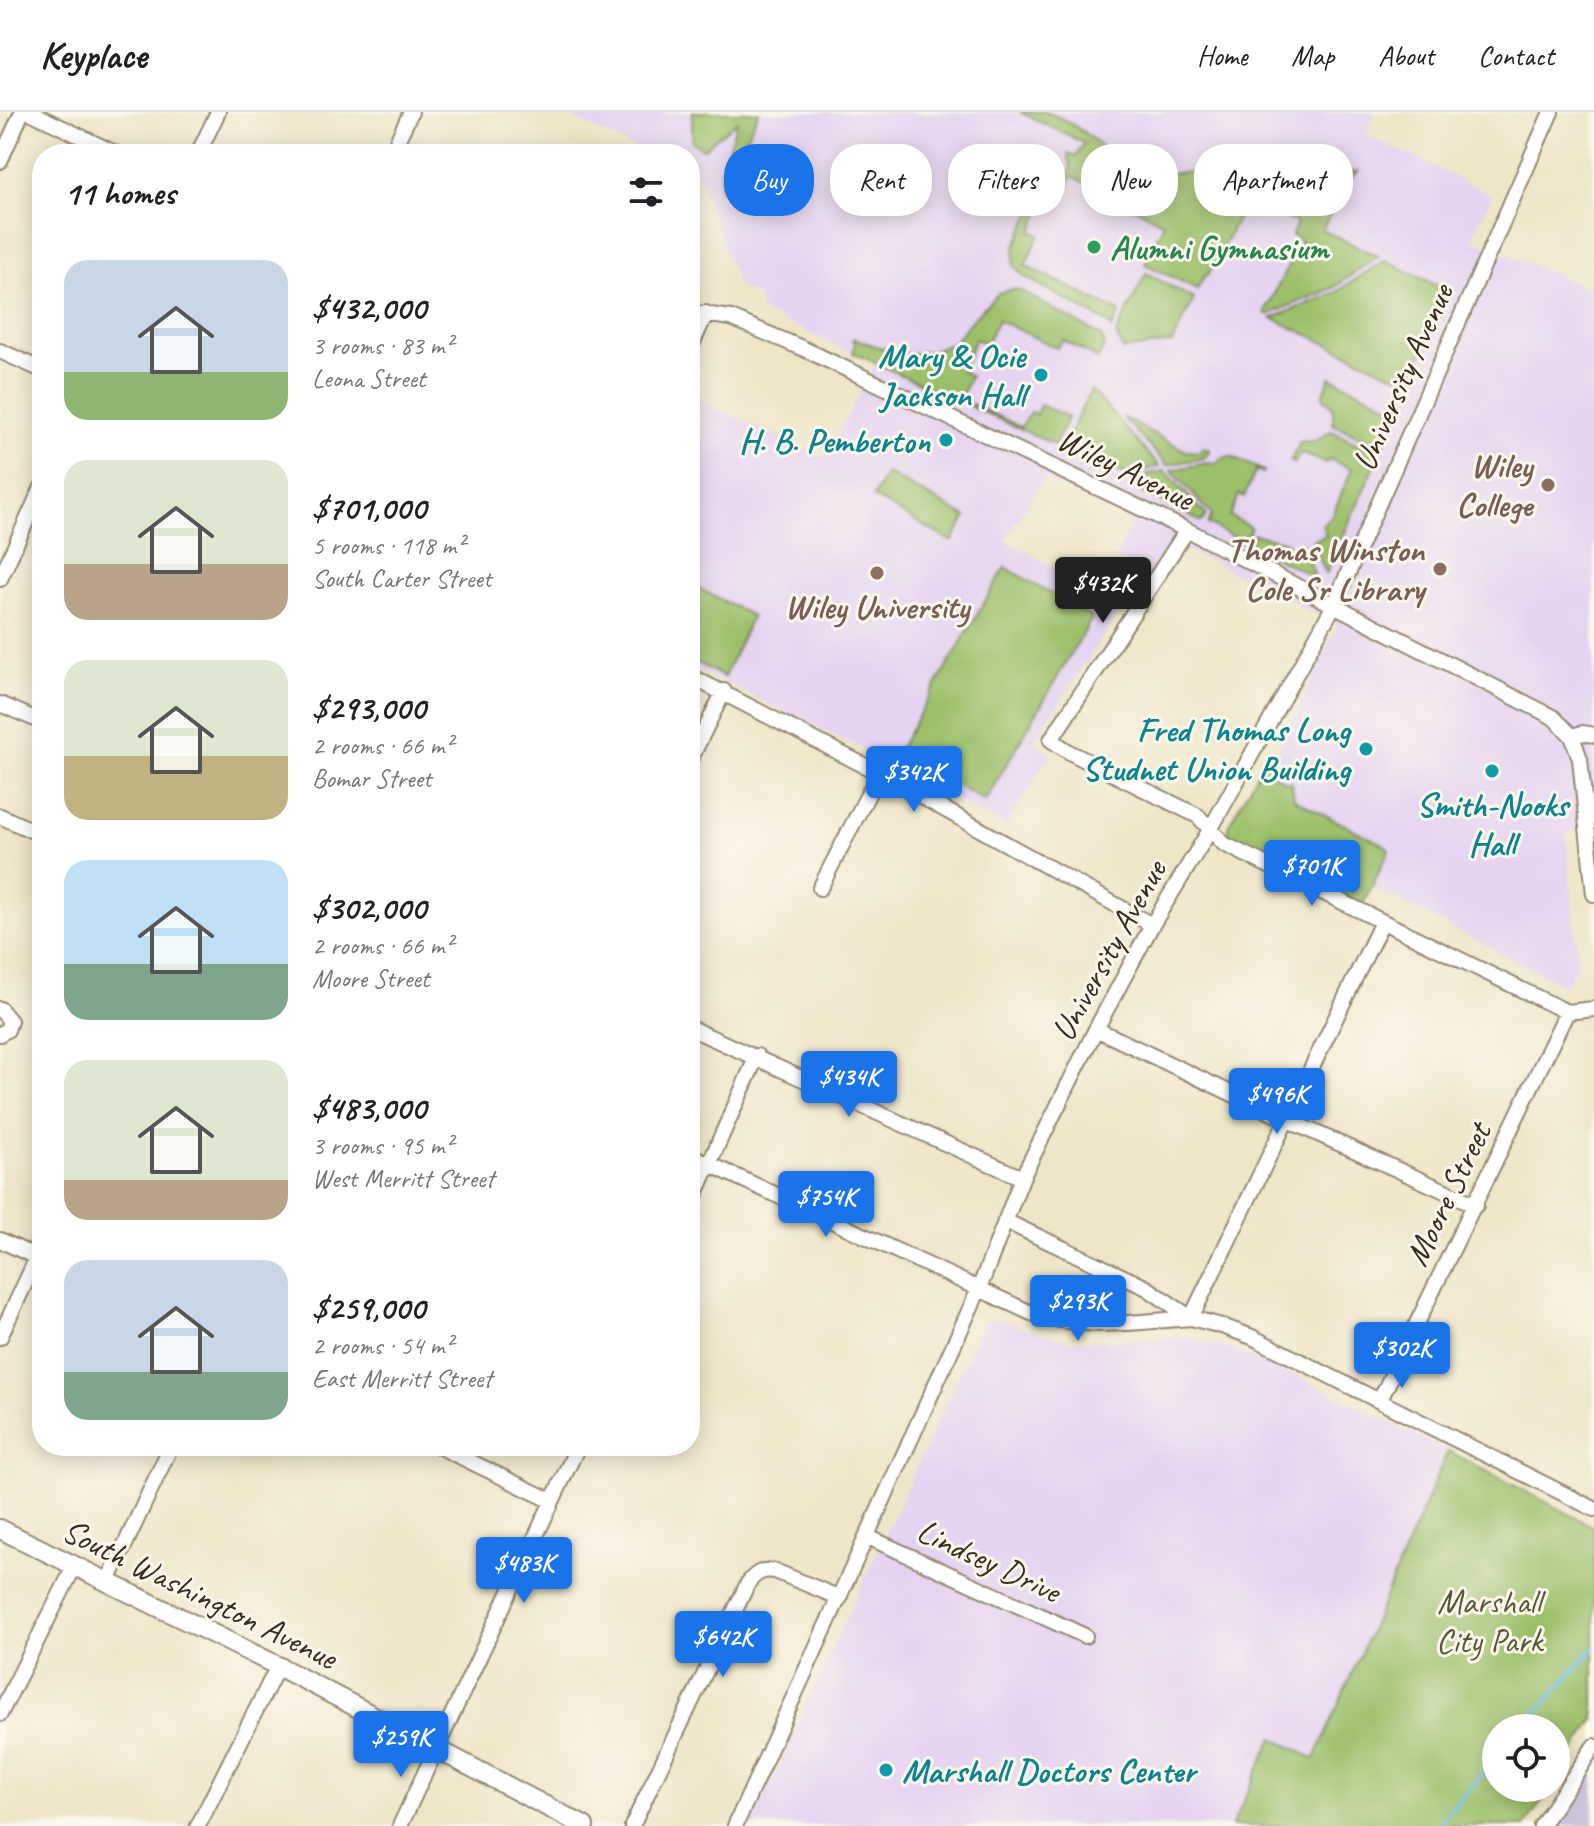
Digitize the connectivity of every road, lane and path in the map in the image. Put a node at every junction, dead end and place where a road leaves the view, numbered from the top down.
1 (22, 112) edge
2 (30, 112) edge
3 (218, 112) edge
4 (411, 112) edge
5 (1551, 112) edge
6 (96, 144) edge
7 (203, 144) edge
8 (396, 144) edge
9 (0, 161) edge
10 (700, 313) edge
11 (706, 313) junction
12 (700, 326) edge
13 (0, 351) edge
14 (32, 365) edge
15 (32, 509) edge
16 (1187, 530) junction
17 (0, 579) edge
18 (1334, 605) junction
19 (700, 680) edge
20 (724, 691) junction
21 (0, 704) edge
22 (32, 718) edge
23 (1594, 735) edge
24 (1572, 736) junction
25 (700, 740) edge
26 (879, 773) junction
27 (0, 816) edge
28 (32, 830) edge
29 (1210, 830) junction
30 (820, 888) dead end
31 (1594, 894) edge
32 (1382, 922) junction
33 (1152, 925) junction
34 (0, 1009) edge
35 (1594, 1009) edge
36 (1567, 1012) junction
37 (1096, 1029) junction
38 (700, 1032) edge
39 (0, 1034) edge
40 (757, 1056) junction
41 (1285, 1119) junction
42 (700, 1160) edge
43 (710, 1164) junction
44 (1022, 1178) junction
45 (700, 1186) edge
46 (1476, 1205) junction
47 (1005, 1221) junction
48 (0, 1240) edge
49 (32, 1252) edge
50 (32, 1271) edge
51 (979, 1289) junction
52 (1191, 1318) junction
53 (0, 1337) edge
54 (1380, 1400) junction
55 (166, 1456) edge
56 (459, 1456) edge
57 (573, 1456) edge
58 (552, 1501) junction
59 (1594, 1509) edge
60 (0, 1529) edge
61 (868, 1537) junction
62 (75, 1565) junction
63 (108, 1581) junction
64 (840, 1598) junction
65 (1085, 1636) dead end
66 (278, 1666) junction
67 (0, 1714) edge
68 (1594, 1746) edge
69 (437, 1748) junction
70 (198, 1826) edge
71 (400, 1826) edge
72 (584, 1826) edge
73 (632, 1826) edge
74 (735, 1826) edge
75 (1541, 1826) edge

1 - 9 street
2 - 6 street
3 - 7 street
4 - 8 street
5 - 18 street, University Avenue
10 - 11 street, Wiley Avenue
11 - 12 street
11 - 16 street, Wiley Avenue
13 - 14 street
15 - 17 street
16 - 18 street, Wiley Avenue
16 - 29 street
18 - 24 street, Wiley Avenue
18 - 29 street, University Avenue
19 - 20 street
20 - 25 street
20 - 26 street
21 - 22 street
23 - 24 street
24 - 31 street
26 - 30 street
26 - 33 street
27 - 28 street
29 - 32 street
29 - 33 street, University Avenue
32 - 36 street
32 - 41 street
33 - 37 street, University Avenue
34 - 39 street
35 - 36 street
36 - 46 street, Moore Street
37 - 41 street
37 - 44 street, University Avenue
38 - 40 street
40 - 43 street
40 - 44 street
41 - 46 street
41 - 52 street
42 - 43 street
43 - 45 street
43 - 51 street
44 - 47 street, University Avenue
46 - 54 street, Moore Street
47 - 51 street, University Avenue
47 - 52 street
48 - 49 street
50 - 53 street
51 - 52 street
51 - 61 street, University Avenue
52 - 54 street
54 - 59 street
55 - 63 street
56 - 58 street
57 - 58 street
58 - 69 street
60 - 62 main road, South Washington Avenue
61 - 64 street, University Avenue
61 - 65 street, Lindsey Drive
62 - 63 main road, South Washington Avenue
62 - 67 street
63 - 66 main road, South Washington Avenue
64 - 73 street
64 - 74 street, University Avenue
66 - 69 main road, South Washington Avenue
66 - 70 street
68 - 75 street
69 - 71 street
69 - 72 main road, South Washington Avenue

